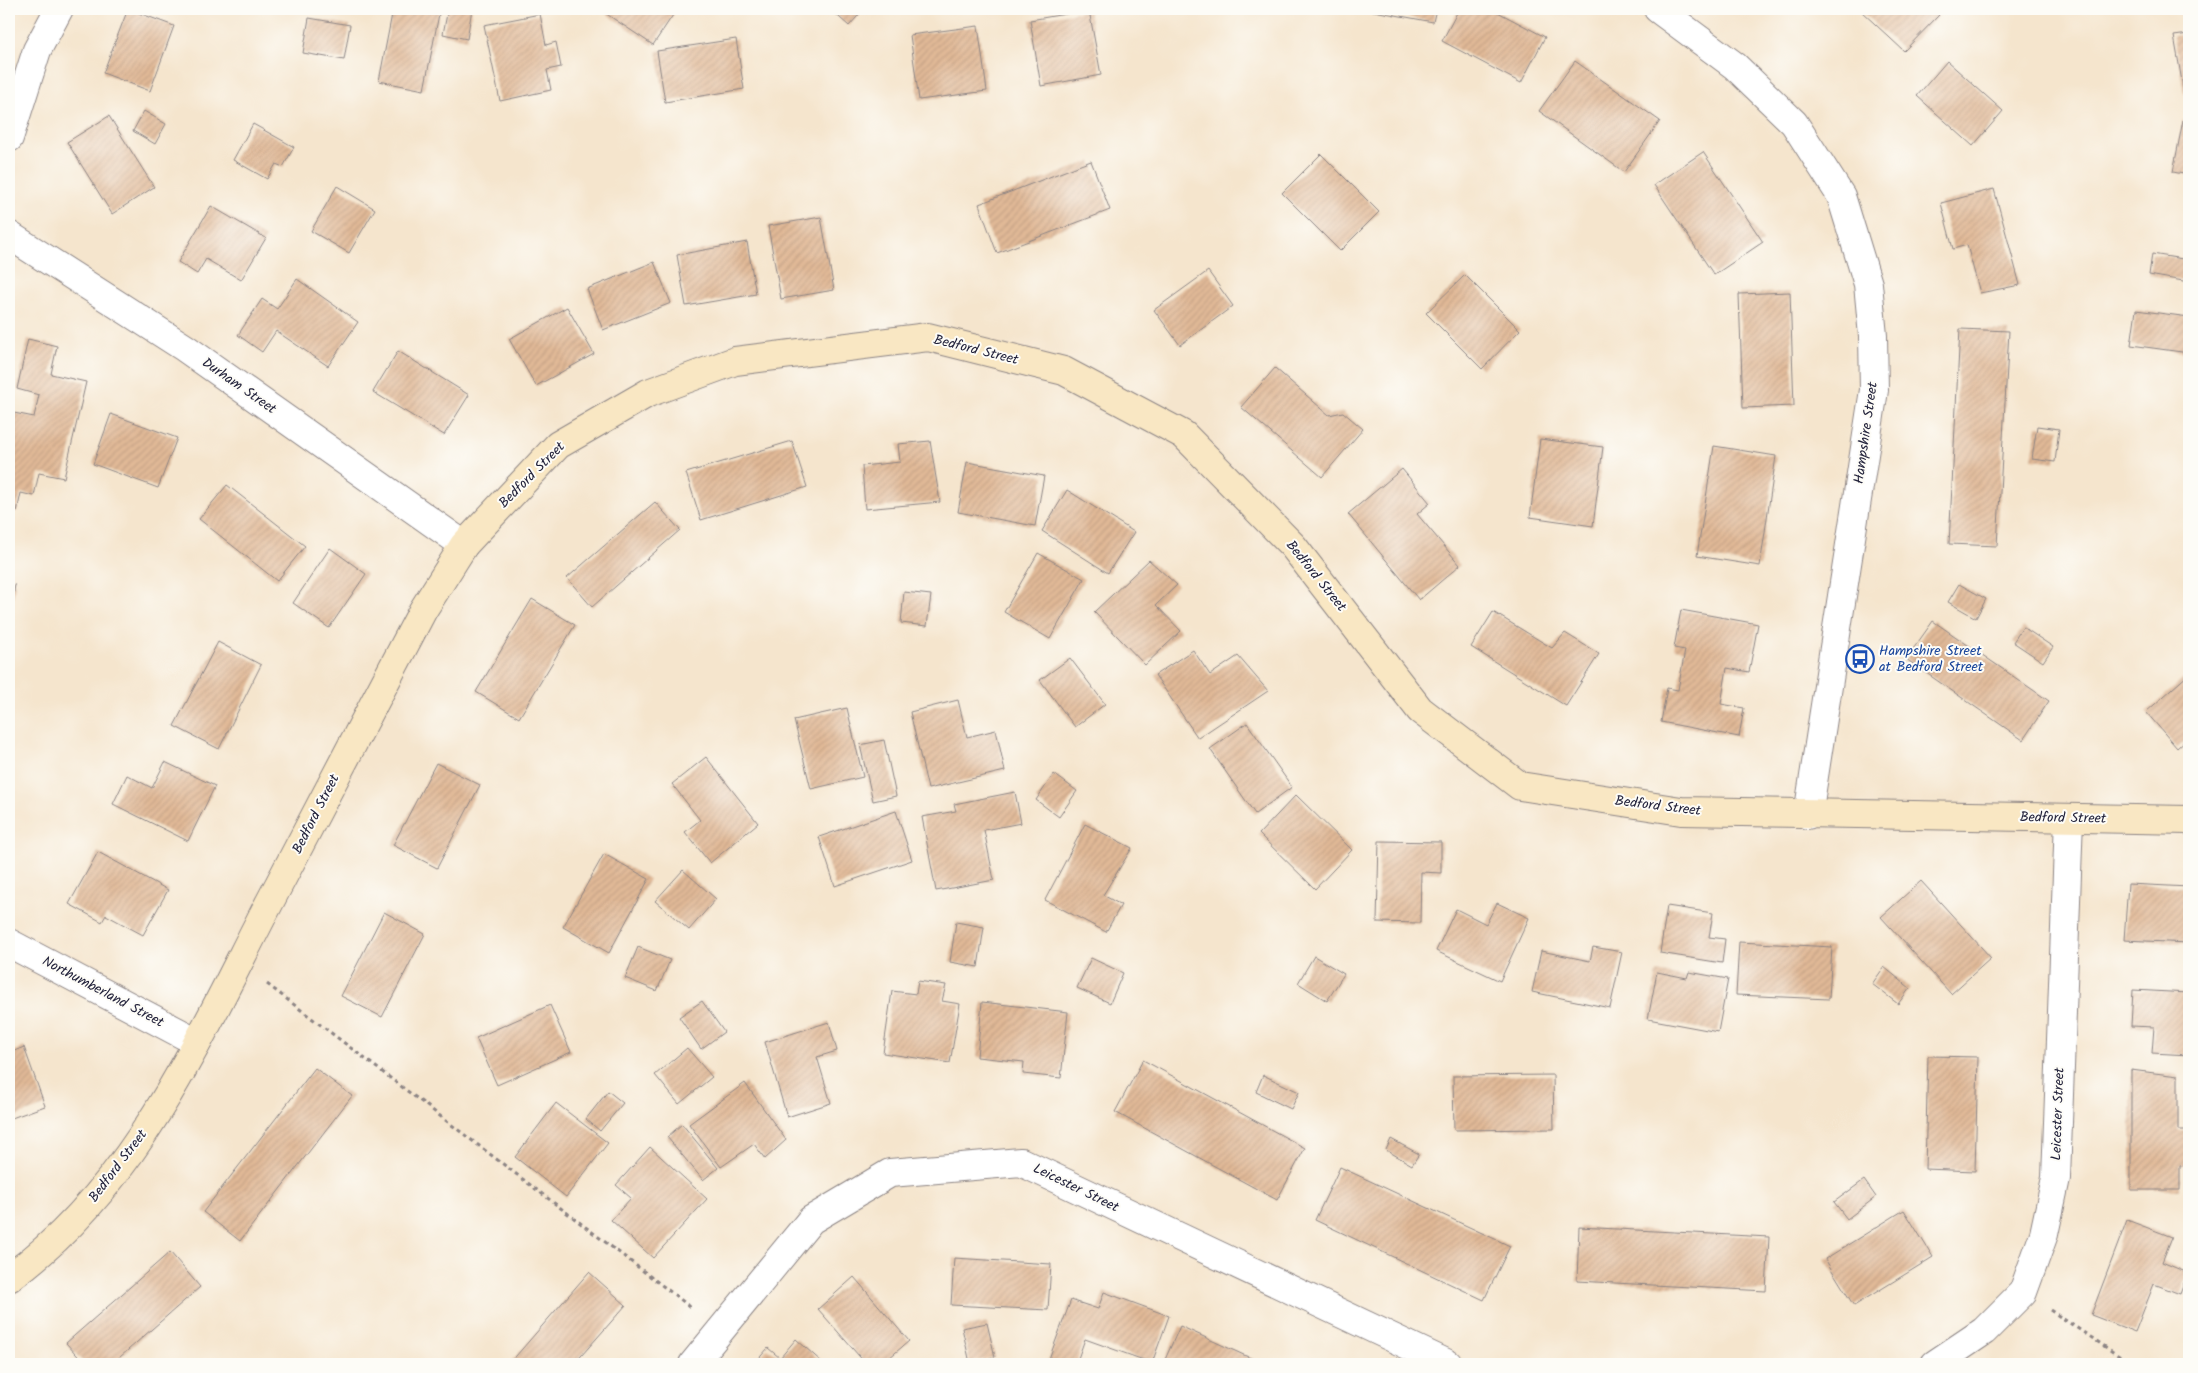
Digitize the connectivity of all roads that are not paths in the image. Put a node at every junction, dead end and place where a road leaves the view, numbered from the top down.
1 (59, 9) edge
2 (1658, 9) edge
3 (9, 138) edge
4 (9, 235) edge
5 (464, 545) junction
6 (1808, 815) junction
7 (2069, 818) junction
8 (2189, 820) edge
9 (9, 943) edge
10 (197, 1042) junction
11 (9, 1278) edge
12 (692, 1364) edge
13 (1448, 1364) edge
14 (1935, 1364) edge

1 - 3 street
2 - 6 street, Hampshire Street
4 - 5 street, Durham Street
5 - 6 street, Bedford Street
5 - 10 street, Bedford Street
6 - 7 street, Bedford Street
7 - 8 street, Bedford Street
7 - 14 street, Leicester Street
9 - 10 street, Northumberland Street
10 - 11 street, Bedford Street
12 - 13 street, Leicester Street

